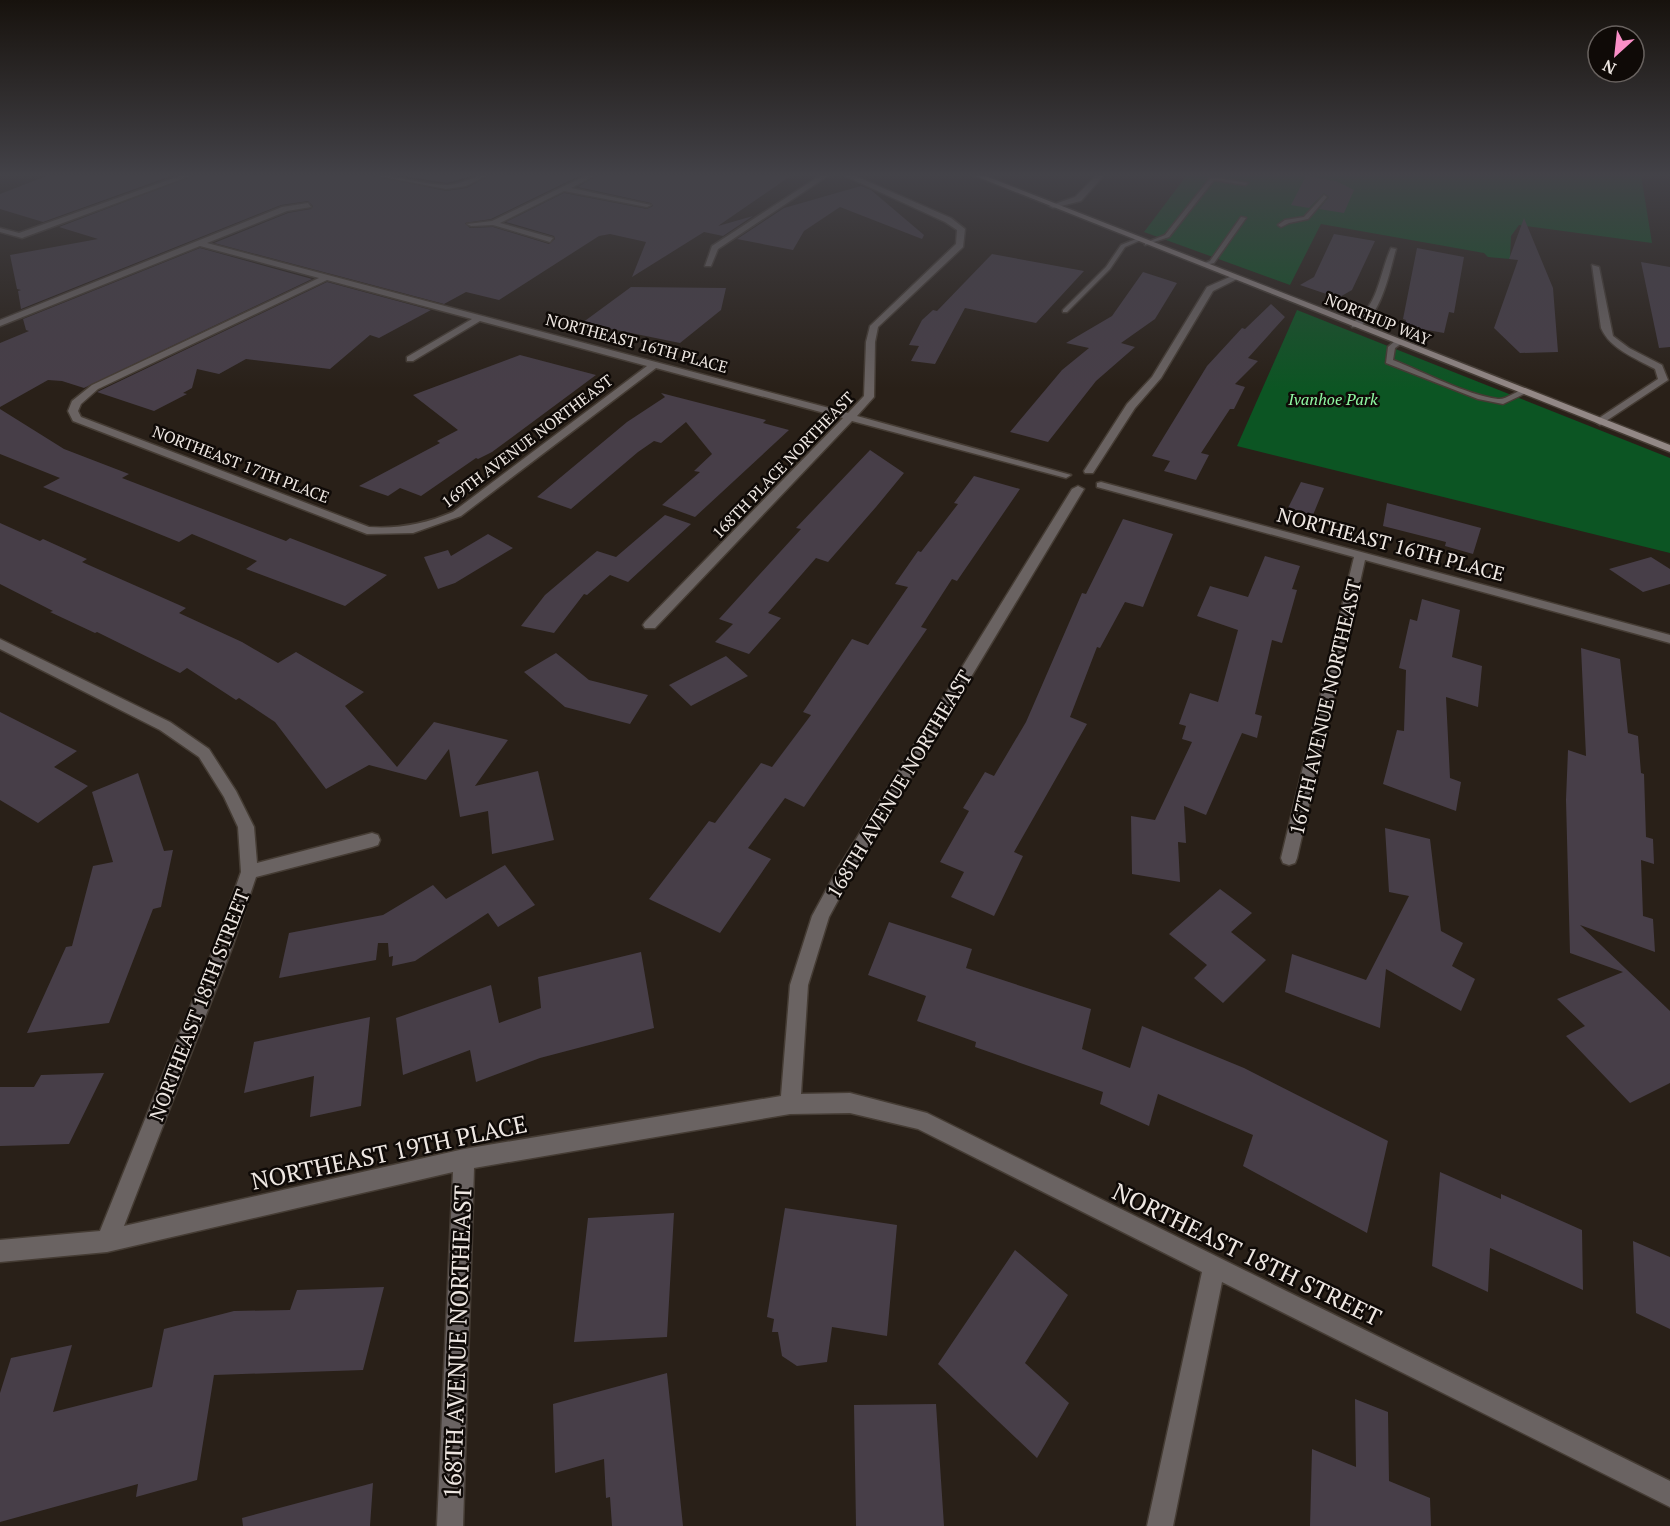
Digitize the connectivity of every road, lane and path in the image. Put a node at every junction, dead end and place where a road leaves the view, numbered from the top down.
1 (191, 246) edge
2 (211, 246) edge
3 (718, 246) edge
4 (959, 246) edge
5 (1123, 246) edge
6 (1153, 246) edge
7 (1223, 246) edge
8 (1393, 249) dead end
9 (708, 264) dead end
10 (1204, 265) junction
11 (1595, 267) dead end
12 (327, 278) junction
13 (1235, 278) junction
14 (1065, 311) dead end
15 (479, 318) junction
16 (0, 323) edge
17 (1355, 325) junction
18 (1398, 343) junction
19 (410, 359) dead end
20 (654, 365) junction
21 (1524, 392) junction
22 (849, 417) junction
23 (1600, 422) junction
24 (1670, 449) edge
25 (1089, 471) junction
26 (1066, 475) junction
27 (1101, 485) junction
28 (1078, 489) junction
29 (412, 531) joint
30 (1360, 556) junction
31 (650, 625) dead end
32 (1670, 639) edge
33 (0, 643) edge
34 (372, 840) dead end
35 (1289, 858) dead end
36 (249, 873) junction
37 (790, 1104) junction
38 (464, 1159) junction
39 (107, 1241) junction
40 (0, 1251) edge
41 (1214, 1268) junction
42 (1670, 1494) edge
43 (450, 1526) edge
44 (1160, 1526) edge

1 - 16 street
2 - 12 street, NORTHEAST 16TH PLACE
3 - 9 street
4 - 22 street, 168TH PLACE NORTHEAST
5 - 14 lane
6 - 10 street, NORTHUP WAY
7 - 10 lane
8 - 17 lane
10 - 13 street, NORTHUP WAY
11 - 23 street
12 - 15 street, NORTHEAST 16TH PLACE
12 - 29 street, NORTHEAST 17TH PLACE
13 - 17 street, NORTHUP WAY
13 - 25 street
15 - 19 street
15 - 20 street, NORTHEAST 16TH PLACE
17 - 18 street, NORTHUP WAY
18 - 21 street, NORTHUP WAY
18 - 21 lane
20 - 22 street, NORTHEAST 16TH PLACE
20 - 29 street, 169TH AVENUE NORTHEAST
21 - 23 street, NORTHUP WAY
22 - 26 street, NORTHEAST 16TH PLACE
22 - 31 street, 168TH PLACE NORTHEAST
23 - 24 street, NORTHUP WAY
25 - 26 street
25 - 27 street
26 - 28 street
27 - 28 street
27 - 30 street, NORTHEAST 16TH PLACE
28 - 37 street, 168TH AVENUE NORTHEAST
30 - 32 street, NORTHEAST 16TH PLACE
30 - 35 street, 167TH AVENUE NORTHEAST
33 - 36 street, NORTHEAST 18TH STREET
34 - 36 street
36 - 39 street, NORTHEAST 18TH STREET
37 - 38 street, NORTHEAST 19TH PLACE
37 - 41 street, NORTHEAST 18TH STREET
38 - 39 street, NORTHEAST 19TH PLACE
38 - 43 street, 168TH AVENUE NORTHEAST
39 - 40 street, NORTHEAST 19TH PLACE
41 - 42 street, NORTHEAST 18TH STREET
41 - 44 street

